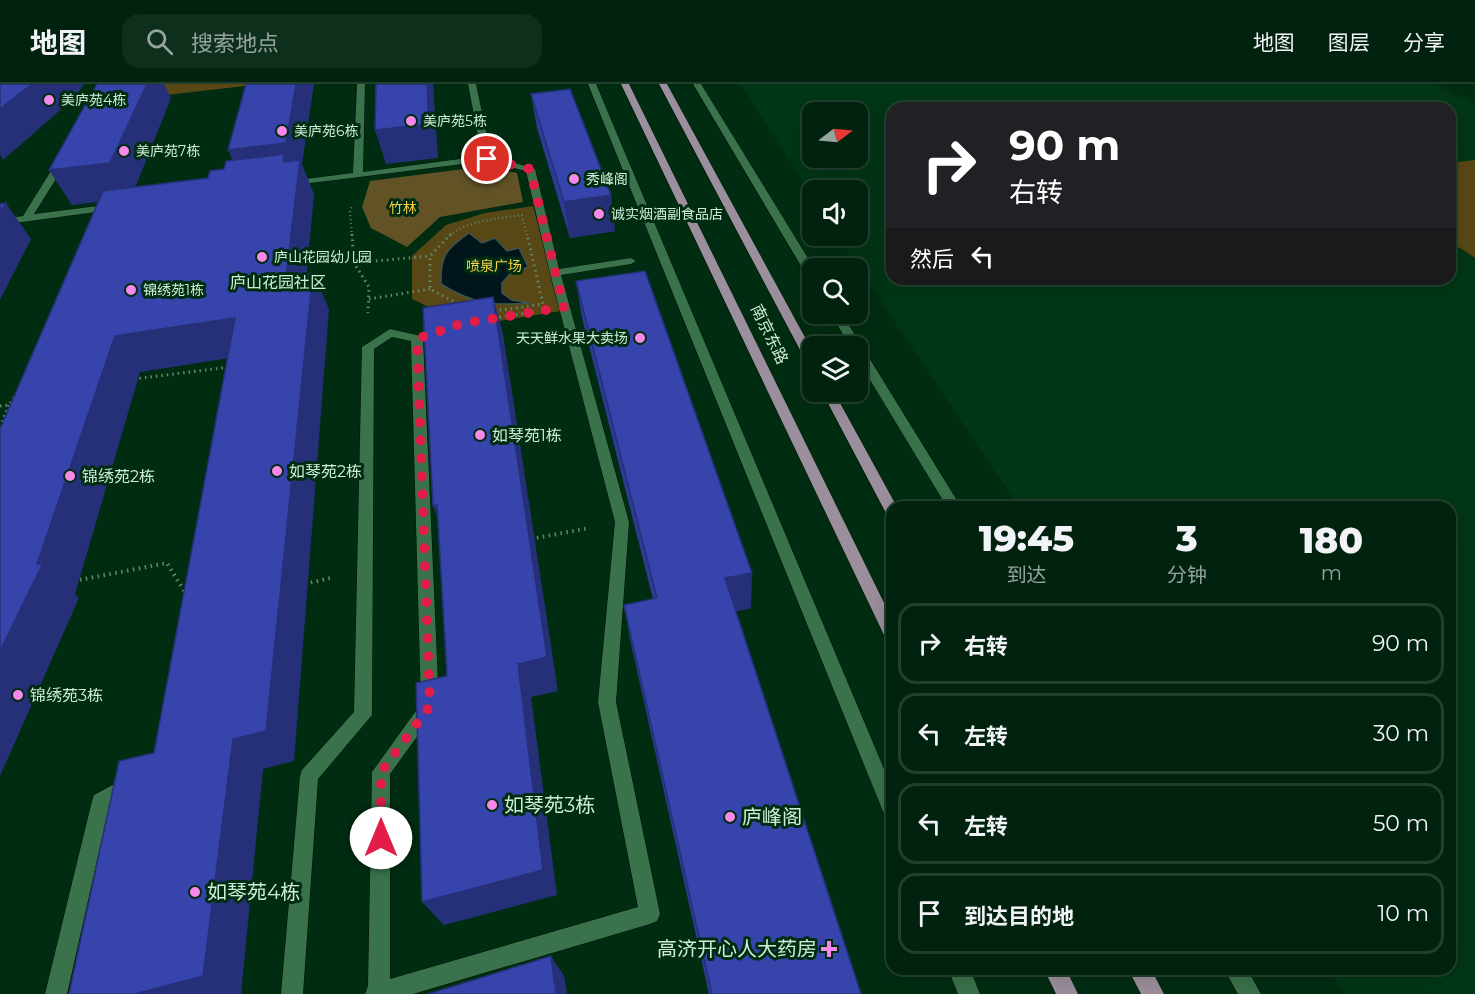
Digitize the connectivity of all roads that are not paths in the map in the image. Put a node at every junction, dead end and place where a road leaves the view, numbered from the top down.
1 (361, 84) edge
2 (472, 84) edge
3 (592, 84) edge
4 (625, 84) edge
5 (663, 84) edge
6 (696, 84) edge
7 (68, 151) edge
8 (487, 159) junction
9 (358, 175) junction
10 (277, 186) edge
11 (121, 206) edge
12 (27, 218) junction
13 (0, 222) edge
14 (802, 258) edge
15 (631, 261) dead end
16 (555, 273) junction
17 (802, 343) edge
18 (868, 366) edge
19 (833, 402) edge
20 (887, 501) edge
21 (950, 501) edge
22 (886, 623) edge
23 (142, 777) edge
24 (886, 794) edge
25 (961, 975) edge
26 (1058, 975) edge
27 (1142, 975) edge
28 (1239, 975) edge
29 (56, 994) edge
30 (291, 994) edge
31 (377, 994) edge
32 (969, 994) edge
33 (1067, 994) edge
34 (1153, 994) edge
35 (1250, 994) edge

1 - 9 street
2 - 8 street
3 - 24 street
4 - 22 main road, 南京东路
5 - 17 main road, 南京东路
6 - 14 street
7 - 12 street
8 - 9 street
8 - 16 street
9 - 10 street
11 - 12 street
12 - 13 street
15 - 16 street
16 - 31 street
18 - 21 street
19 - 20 main road
23 - 29 street
25 - 32 street
26 - 33 main road
27 - 34 main road
28 - 35 street
30 - 31 street

